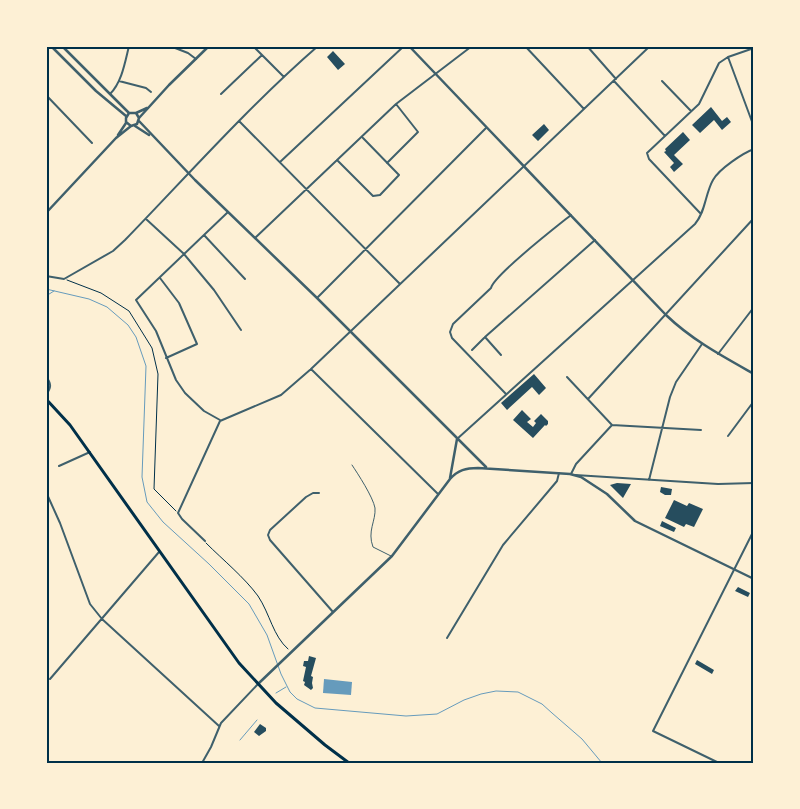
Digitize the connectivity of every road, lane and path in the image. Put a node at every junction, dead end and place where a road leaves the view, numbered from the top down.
1 (51, 46) edge
2 (62, 46) edge
3 (129, 46) edge
4 (170, 46) edge
5 (209, 46) edge
6 (253, 46) edge
7 (318, 46) edge
8 (404, 46) edge
9 (409, 46) edge
10 (472, 46) edge
11 (525, 46) edge
12 (587, 46) edge
13 (650, 46) edge
14 (754, 48) edge
15 (262, 55) junction
16 (728, 57) junction
17 (196, 59) junction
18 (436, 73) junction
19 (284, 77) junction
20 (615, 80) junction
21 (662, 80) dead end
22 (119, 81) junction
23 (151, 92) dead end
24 (110, 94) junction
25 (221, 94) dead end
26 (46, 95) edge
27 (396, 104) junction
28 (148, 107) junction
29 (584, 109) junction
30 (691, 112) junction
31 (136, 113) junction
32 (127, 115) junction
33 (139, 120) junction
34 (239, 121) junction
35 (126, 122) junction
36 (131, 126) junction
37 (135, 126) junction
38 (487, 127) junction
39 (754, 127) edge
40 (665, 136) junction
41 (362, 137) junction
42 (116, 138) junction
43 (156, 140) junction
44 (92, 143) dead end
45 (754, 149) edge
46 (337, 160) junction
47 (280, 162) junction
48 (387, 163) junction
49 (524, 166) junction
50 (188, 173) junction
51 (307, 189) junction
52 (228, 212) junction
53 (46, 213) edge
54 (571, 215) junction
55 (702, 215) junction
56 (754, 218) edge
57 (146, 219) junction
58 (204, 235) junction
59 (255, 238) junction
60 (595, 240) junction
61 (366, 249) junction
62 (184, 254) junction
63 (46, 276) edge
64 (160, 278) junction
65 (64, 279) junction
66 (245, 279) dead end
67 (634, 281) junction
68 (400, 284) junction
69 (317, 298) junction
70 (754, 307) edge
71 (666, 315) junction
72 (241, 330) dead end
73 (350, 332) junction
74 (485, 337) junction
75 (702, 344) junction
76 (472, 350) dead end
77 (501, 354) dead end
78 (718, 354) junction
79 (166, 358) junction
80 (311, 369) junction
81 (754, 374) edge
82 (46, 377) edge
83 (567, 377) dead end
84 (46, 394) edge
85 (506, 394) junction
86 (588, 398) junction
87 (46, 399) edge
88 (754, 401) edge
89 (220, 421) junction
90 (612, 425) junction
91 (662, 428) junction
92 (701, 430) dead end
93 (728, 436) dead end
94 (457, 439) junction
95 (90, 452) junction
96 (352, 465) dead end
97 (59, 466) dead end
98 (487, 468) junction
99 (559, 473) junction
100 (570, 474) junction
101 (450, 480) junction
102 (649, 480) junction
103 (754, 483) edge
104 (46, 492) edge
105 (319, 493) dead end
106 (438, 495) junction
107 (178, 513) junction
108 (754, 530) edge
109 (205, 541) joint
110 (160, 550) junction
111 (392, 556) junction
112 (734, 570) junction
113 (754, 579) edge
114 (333, 612) junction
115 (102, 620) junction
116 (447, 638) dead end
117 (291, 652) junction
118 (50, 679) dead end
119 (258, 684) junction
120 (219, 726) junction
121 (202, 763) edge
122 (349, 763) edge
123 (719, 763) edge

1 - 32 street
2 - 24 street
3 - 22 street
4 - 17 street
5 - 17 street
6 - 15 street
7 - 19 street
8 - 47 street
9 - 18 street
10 - 18 street
11 - 29 street
12 - 20 street
13 - 20 street
14 - 16 street
15 - 19 street
15 - 25 street
16 - 30 street
16 - 39 street
17 - 28 street
18 - 27 street
18 - 38 street
19 - 34 street
20 - 29 street
20 - 40 street
21 - 30 street
22 - 23 street
22 - 24 street
24 - 32 street
26 - 44 street
27 - 41 street
27 - 48 street
28 - 31 street
28 - 33 street
29 - 49 street
30 - 40 street
31 - 32 street
31 - 33 street
32 - 35 street
33 - 37 street
33 - 43 street
34 - 47 street
34 - 50 street
35 - 36 street
35 - 42 street
36 - 37 street
36 - 42 street
37 - 43 street
38 - 49 street
38 - 61 street
40 - 55 street
41 - 46 street
41 - 48 street
42 - 53 street
43 - 50 street
45 - 55 street
46 - 48 street
46 - 51 street
47 - 51 street
49 - 54 street
49 - 68 street
50 - 52 street
50 - 57 street
51 - 59 street
51 - 61 street
52 - 58 street
52 - 59 street
54 - 60 street
54 - 85 street
55 - 67 street
56 - 71 street
57 - 62 street
57 - 65 street
58 - 62 street
58 - 66 street
59 - 69 street
60 - 67 street
60 - 74 street
61 - 68 street
61 - 69 street
62 - 64 street
62 - 72 street
63 - 65 street
64 - 79 street
64 - 79 street
65 - 107 path
67 - 71 street
67 - 85 street
68 - 73 street
69 - 73 street
70 - 78 street
71 - 75 street
71 - 86 street
73 - 80 street
73 - 94 street
74 - 76 street
74 - 77 street
75 - 78 street
75 - 91 street
78 - 81 street
79 - 89 street
80 - 89 street
80 - 106 street
82 - 84 street
83 - 86 street
85 - 94 street
86 - 90 street
87 - 95 main road
88 - 93 street
89 - 107 street
90 - 91 street
90 - 100 street
91 - 92 street
91 - 102 street
94 - 98 street
94 - 101 street
95 - 97 street
95 - 110 main road
96 - 111 lane
98 - 99 street
98 - 101 street
99 - 100 street
99 - 116 street
100 - 102 street
100 - 112 street
101 - 106 street
102 - 103 street
104 - 115 street
105 - 114 street
106 - 111 street
107 - 109 street
108 - 112 street
109 - 117 path
110 - 115 street
110 - 119 main road
111 - 114 street
112 - 113 street
112 - 123 street
114 - 117 street
115 - 118 street
115 - 120 street
117 - 119 street
119 - 120 street
119 - 122 main road
120 - 121 street

